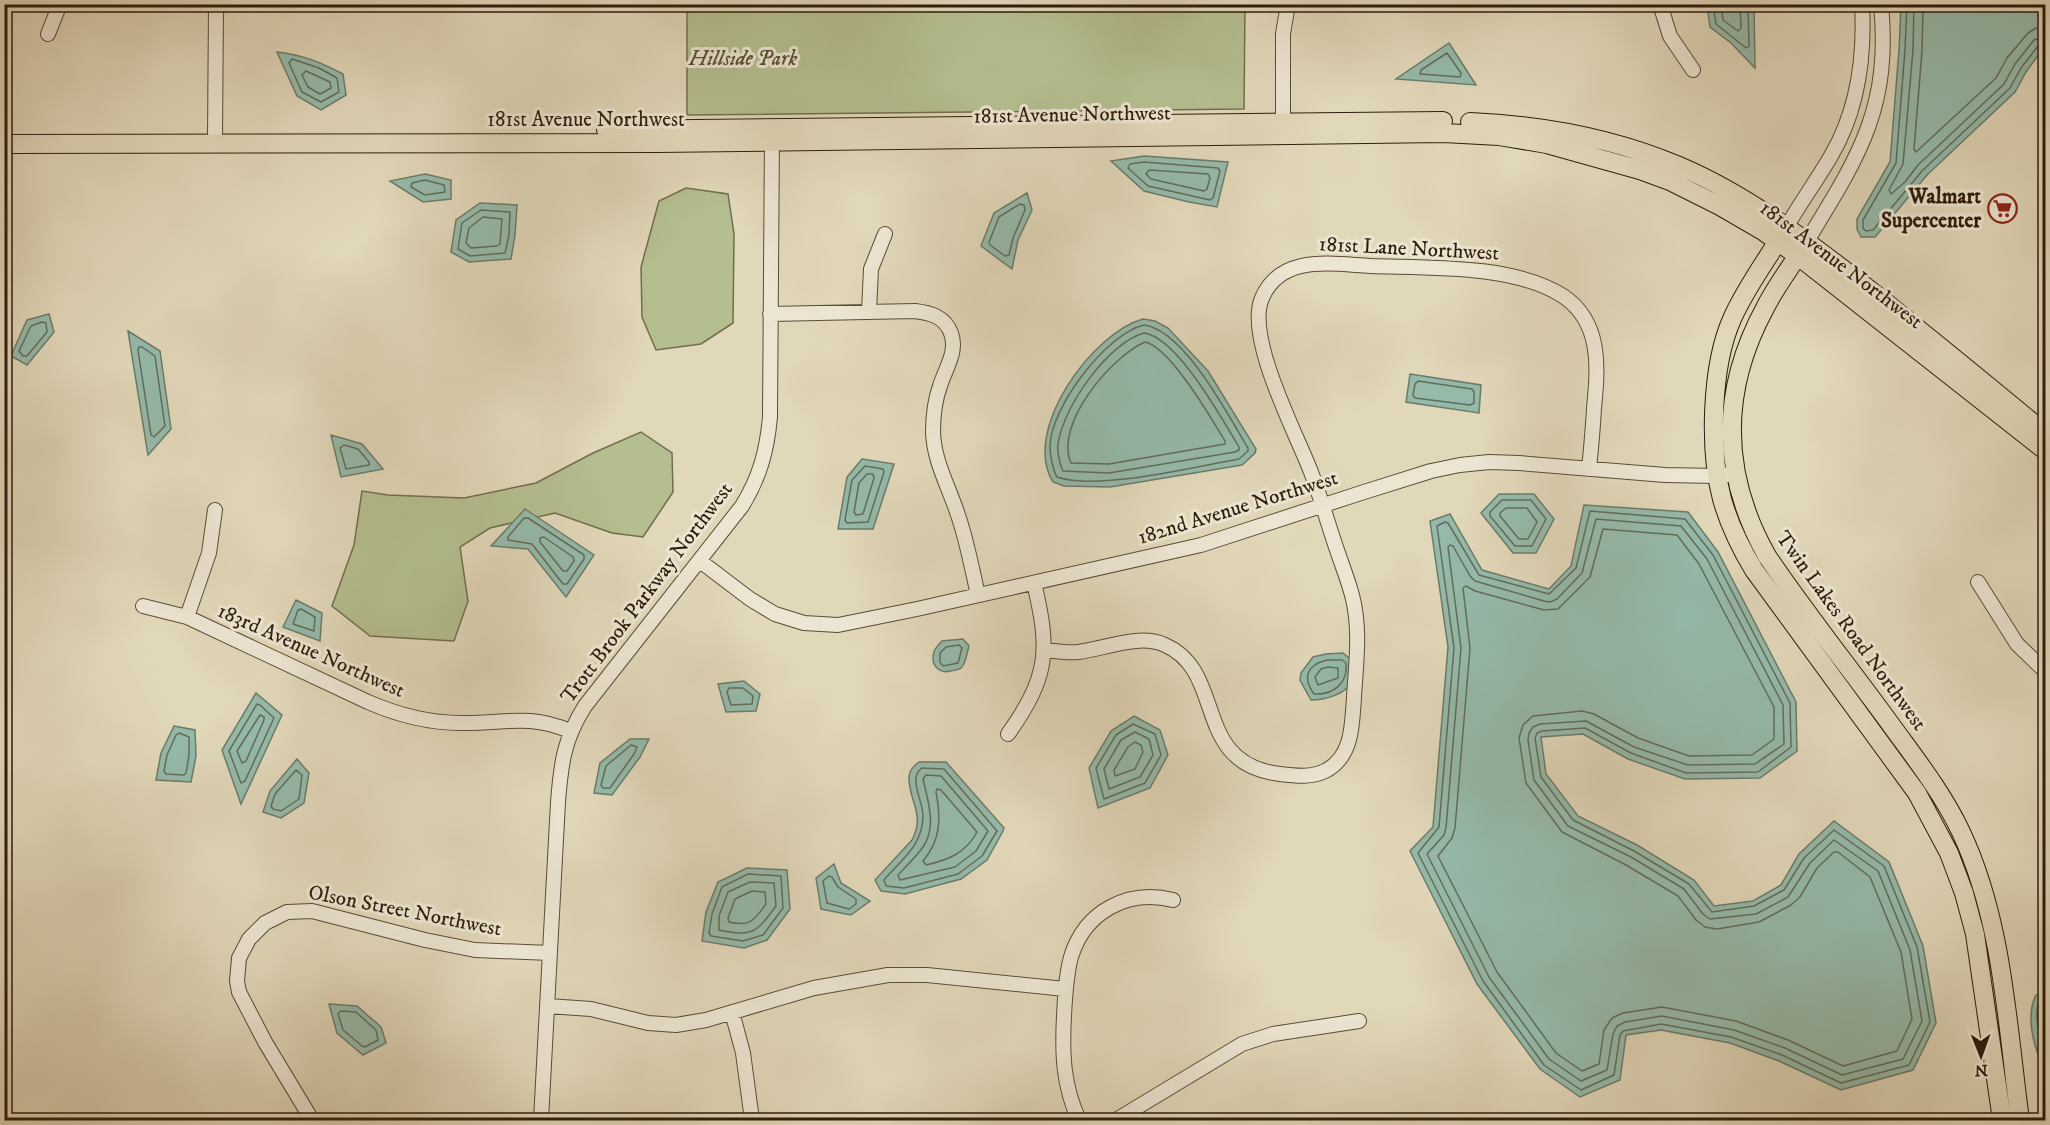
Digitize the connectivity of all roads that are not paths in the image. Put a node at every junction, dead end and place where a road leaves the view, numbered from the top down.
1 (60, 4) edge
2 (216, 4) edge
3 (1288, 4) edge
4 (1660, 4) edge
5 (1862, 4) edge
6 (1881, 4) edge
7 (48, 34) dead end
8 (1693, 70) dead end
9 (1283, 128) junction
10 (4, 134) edge
11 (772, 134) junction
12 (214, 137) junction
13 (4, 144) edge
14 (885, 234) dead end
15 (1782, 234) junction
16 (1802, 248) junction
17 (870, 312) junction
18 (770, 314) junction
19 (2046, 434) edge
20 (2046, 451) edge
21 (1589, 469) junction
22 (1726, 475) junction
23 (1323, 506) junction
24 (215, 510) dead end
25 (700, 561) junction
26 (1978, 582) dead end
27 (1034, 583) junction
28 (978, 596) junction
29 (143, 606) dead end
30 (187, 617) junction
31 (1044, 650) junction
32 (2046, 672) edge
33 (570, 731) junction
34 (1008, 734) dead end
35 (1173, 900) dead end
36 (550, 952) junction
37 (1065, 989) junction
38 (548, 1006) junction
39 (732, 1012) junction
40 (1359, 1021) dead end
41 (312, 1120) edge
42 (541, 1120) edge
43 (752, 1120) edge
44 (1079, 1120) edge
45 (1116, 1120) edge
46 (2002, 1120) edge
47 (2020, 1120) edge

1 - 7 street
2 - 12 street
3 - 9 street
4 - 8 street
5 - 15 street, Twin Lakes Road Northwest
6 - 16 street, Twin Lakes Road Northwest
9 - 11 main road, 181st Avenue Northwest
9 - 15 main road, 181st Avenue Northwest
10 - 12 main road, 181st Avenue Northwest
11 - 12 main road, 181st Avenue Northwest
11 - 13 main road, 181st Avenue Northwest
11 - 18 street, Trott Brook Parkway Northwest
14 - 17 street
15 - 16 main road, 181st Avenue Northwest
15 - 22 main road, Twin Lakes Road Northwest
16 - 19 main road, 181st Avenue Northwest
16 - 20 main road, 181st Avenue Northwest
16 - 22 main road, Twin Lakes Road Northwest
17 - 18 street
17 - 28 street
18 - 25 street, Trott Brook Parkway Northwest
21 - 22 street, 182nd Avenue Northwest
21 - 23 street, 182nd Avenue Northwest
21 - 23 street, 181st Lane Northwest
22 - 46 main road, Twin Lakes Road Northwest
22 - 47 main road, Twin Lakes Road Northwest
23 - 27 street, 182nd Avenue Northwest
23 - 31 street, 181st Lane Northwest
24 - 30 street
25 - 28 street, 182nd Avenue Northwest
25 - 33 street, Trott Brook Parkway Northwest
26 - 32 street
27 - 28 street, 182nd Avenue Northwest
27 - 31 street
29 - 30 street, 183rd Avenue Northwest
30 - 33 street, 183rd Avenue Northwest
31 - 34 street
33 - 36 street, Trott Brook Parkway Northwest
35 - 37 street
36 - 38 street, Trott Brook Parkway Northwest
36 - 41 street, Olson Street Northwest
37 - 39 street
37 - 44 street
38 - 39 street
38 - 42 street, Trott Brook Parkway Northwest
39 - 43 street
40 - 45 street

